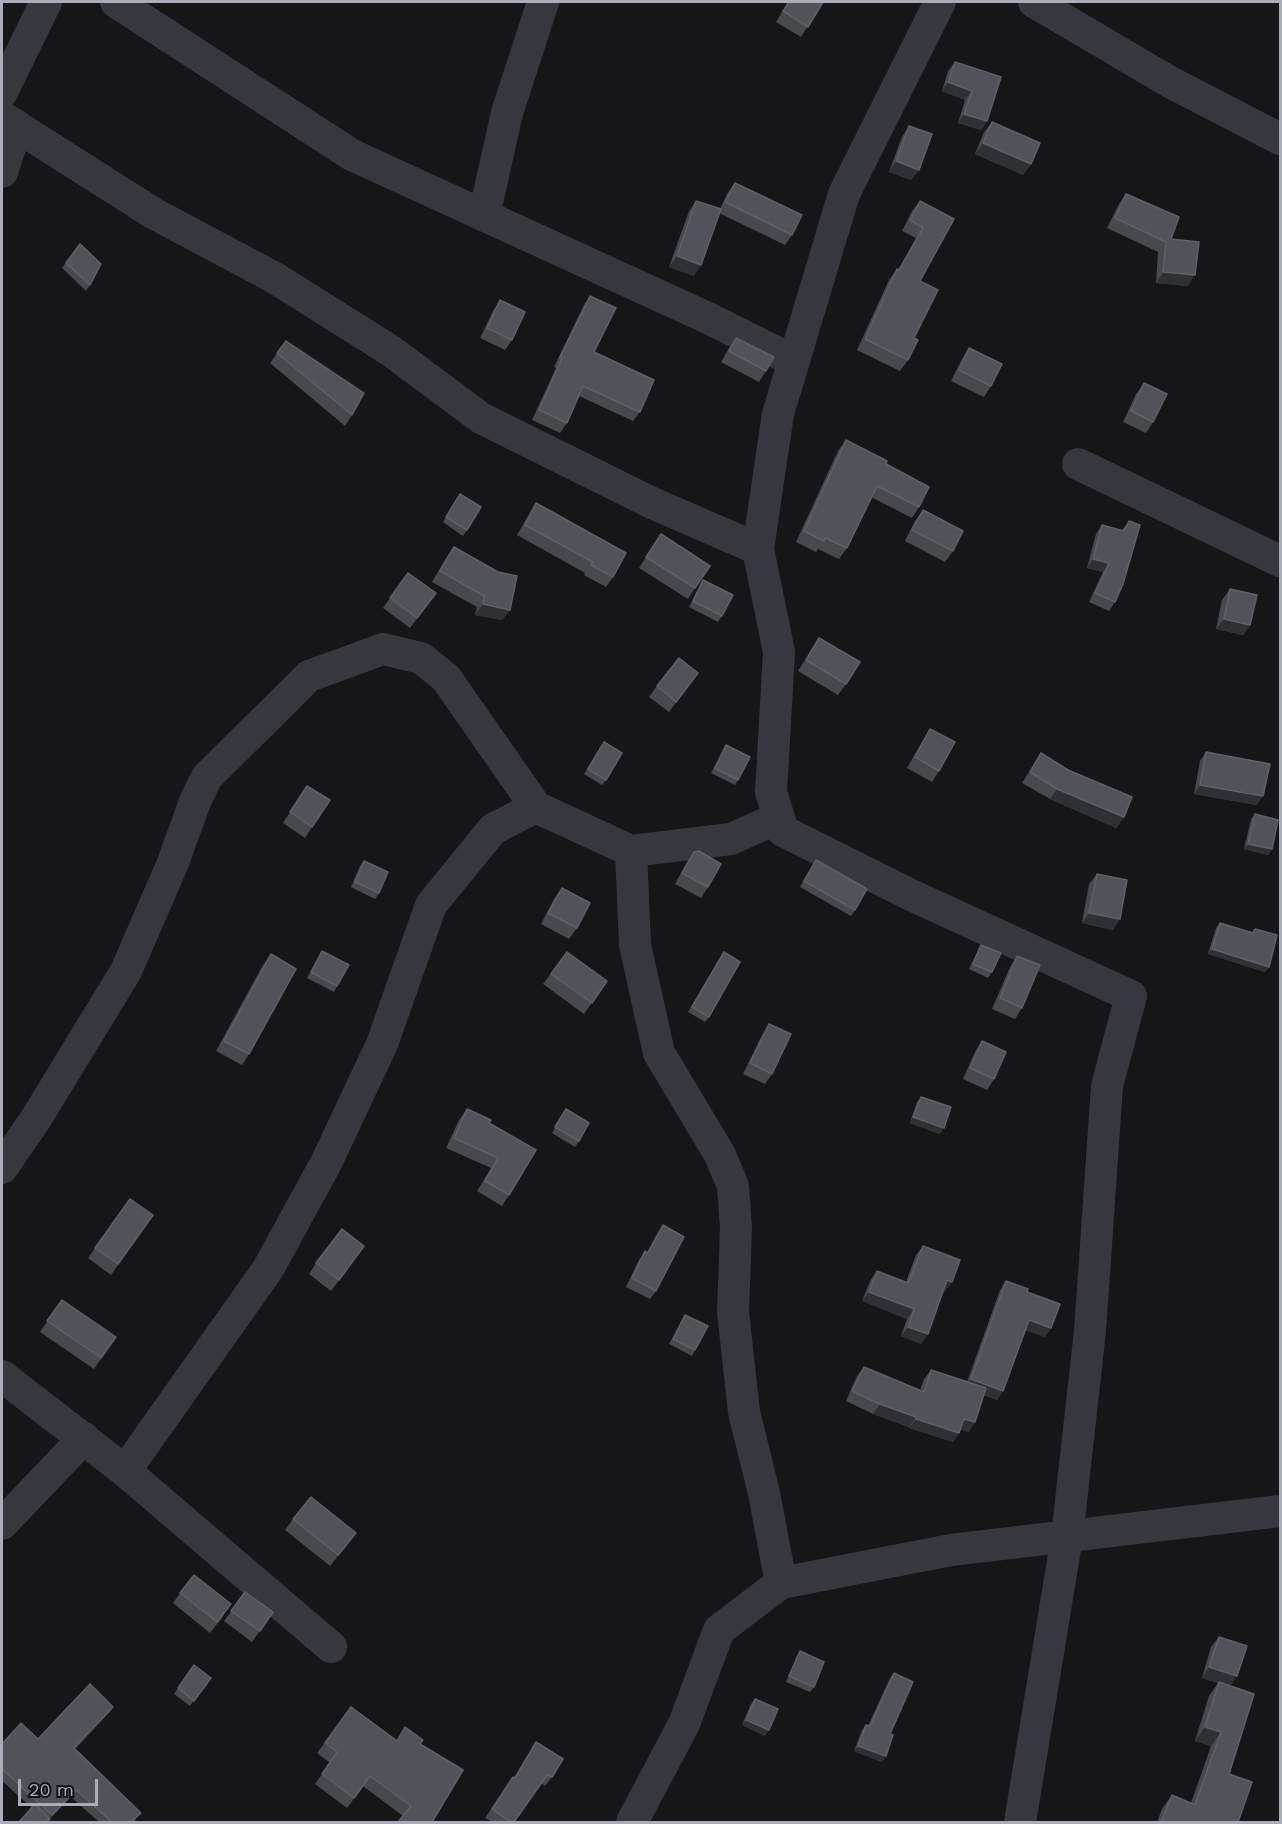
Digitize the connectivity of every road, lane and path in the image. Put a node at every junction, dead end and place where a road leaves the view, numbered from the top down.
1 (46, 2) edge
2 (116, 2) edge
3 (543, 2) edge
4 (940, 2) edge
5 (1034, 2) edge
6 (2, 92) edge
7 (9, 122) edge
8 (1281, 139) edge
9 (2, 172) edge
10 (484, 216) junction
11 (794, 361) junction
12 (1078, 464) dead end
13 (758, 549) junction
14 (1281, 561) edge
15 (536, 807) junction
16 (778, 818) junction
17 (631, 851) junction
18 (4, 1157) edge
19 (2, 1376) edge
20 (84, 1438) junction
21 (125, 1471) junction
22 (1281, 1511) edge
23 (2, 1524) edge
24 (1067, 1537) junction
25 (781, 1582) junction
26 (332, 1647) dead end
27 (633, 1822) edge
28 (1020, 1822) edge

1 - 6 street
2 - 10 street
3 - 10 street
4 - 11 street
5 - 8 street
7 - 9 street
7 - 13 street
10 - 11 street
11 - 13 street
12 - 14 street
13 - 16 street
15 - 17 street
15 - 18 street
15 - 21 street
16 - 17 street
16 - 24 street
17 - 25 street
19 - 20 street
20 - 21 street
20 - 23 street
21 - 26 street
22 - 24 street
24 - 25 street
24 - 28 street
25 - 27 street

